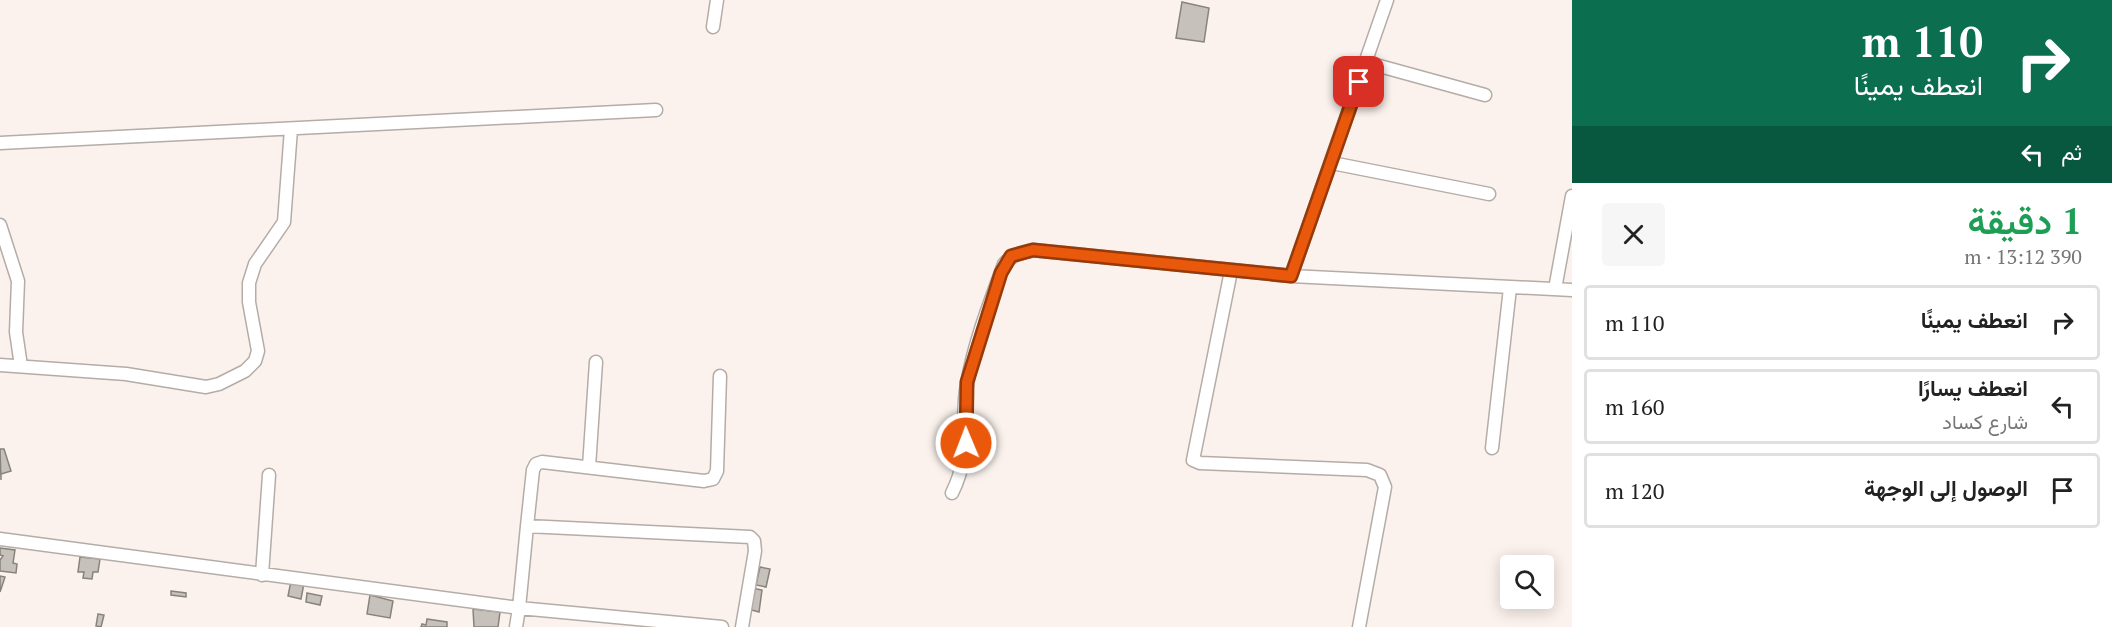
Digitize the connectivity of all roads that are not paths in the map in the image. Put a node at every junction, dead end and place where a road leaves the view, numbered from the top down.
1 (717, 0) edge
2 (1384, 1) edge
3 (713, 27) dead end
4 (1365, 62) junction
5 (1485, 95) dead end
6 (656, 110) dead end
7 (291, 129) junction
8 (0, 143) edge
9 (1332, 163) junction
10 (1489, 194) dead end
11 (1572, 196) edge
12 (0, 225) edge
13 (1231, 271) junction
14 (1291, 276) junction
15 (1510, 288) junction
16 (1555, 289) junction
17 (1572, 290) edge
18 (596, 362) dead end
19 (0, 365) edge
20 (21, 366) junction
21 (720, 376) dead end
22 (1492, 448) dead end
23 (589, 467) junction
24 (269, 475) dead end
25 (952, 493) dead end
26 (527, 526) junction
27 (0, 539) edge
28 (262, 575) junction
29 (519, 608) junction
30 (516, 627) edge
31 (722, 627) edge
32 (742, 627) edge
33 (1359, 627) edge

1 - 3 street
2 - 4 street
4 - 5 street
4 - 9 street
6 - 7 street
7 - 8 street
7 - 20 street
9 - 10 street
9 - 14 street
11 - 16 street
12 - 20 street
13 - 14 street
13 - 25 street
13 - 33 street
14 - 15 street
15 - 16 street
15 - 22 street
16 - 17 street
18 - 23 street
19 - 20 street
21 - 23 street
23 - 26 street
24 - 28 street
26 - 29 street
26 - 32 street
27 - 28 street
28 - 29 street
29 - 30 street
29 - 31 street

